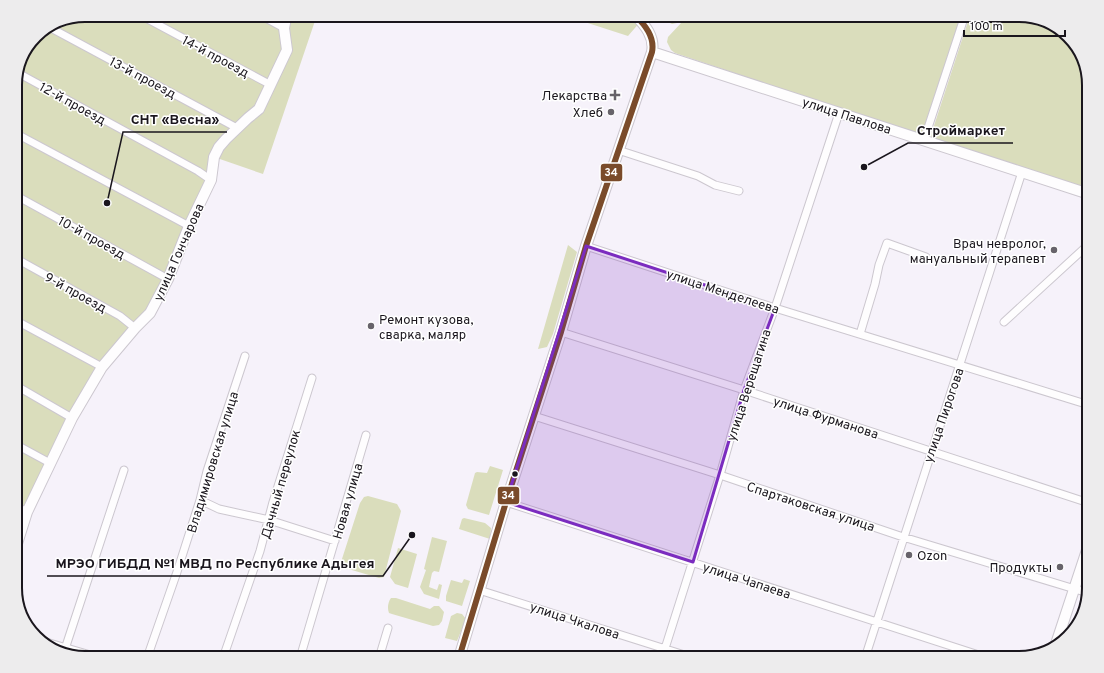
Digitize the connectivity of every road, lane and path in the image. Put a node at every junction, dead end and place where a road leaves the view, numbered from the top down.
1 (153, 22) edge
2 (273, 22) edge
3 (285, 22) edge
4 (643, 22) edge
5 (963, 22) edge
6 (284, 28) junction
7 (55, 30) edge
8 (652, 52) junction
9 (23, 76) edge
10 (270, 84) junction
11 (839, 113) junction
12 (237, 128) junction
13 (22, 137) edge
14 (924, 140) junction
15 (618, 150) junction
16 (1022, 172) junction
17 (210, 180) junction
18 (739, 191) dead end
19 (1082, 192) edge
20 (22, 200) edge
21 (189, 226) junction
22 (586, 246) junction
23 (1082, 250) edge
24 (926, 257) dead end
25 (22, 262) edge
26 (168, 279) junction
27 (775, 308) junction
28 (1004, 322) dead end
29 (22, 324) edge
30 (135, 328) junction
31 (561, 332) junction
32 (860, 334) junction
33 (245, 356) dead end
34 (960, 365) junction
35 (102, 367) junction
36 (312, 378) dead end
37 (22, 390) edge
38 (744, 390) junction
39 (1082, 404) edge
40 (534, 416) junction
41 (72, 418) junction
42 (366, 435) dead end
43 (22, 448) edge
44 (931, 451) junction
45 (50, 463) junction
46 (124, 470) dead end
47 (720, 476) junction
48 (200, 500) junction
49 (1082, 501) edge
50 (506, 502) junction
51 (22, 510) edge
52 (27, 512) junction
53 (269, 520) junction
54 (22, 528) edge
55 (903, 537) junction
56 (335, 540) junction
57 (693, 562) junction
58 (1082, 566) edge
59 (1075, 589) junction
60 (479, 590) junction
61 (1082, 591) edge
62 (877, 622) junction
63 (388, 628) dead end
64 (1059, 637) edge
65 (65, 648) edge
66 (665, 648) junction
67 (149, 651) edge
68 (226, 651) edge
69 (302, 651) edge
70 (381, 651) edge
71 (462, 651) edge
72 (664, 651) edge
73 (674, 651) edge
74 (867, 651) edge
75 (966, 651) edge

1 - 10 street, 14-й проезд
2 - 6 street
3 - 6 street, улица Гончарова
4 - 8 street
5 - 14 street
6 - 10 street, улица Гончарова
7 - 12 street, 13-й проезд
8 - 11 street, улица Павлова
8 - 15 street
9 - 17 street, 12-й проезд
10 - 12 street, улица Гончарова
11 - 14 street, улица Павлова
11 - 27 street, улица Верещагина
12 - 17 street, улица Гончарова
13 - 21 street
14 - 16 street, улица Павлова
15 - 18 street
15 - 22 street
16 - 19 street, улица Павлова
16 - 34 street, улица Пирогова
17 - 21 street, улица Гончарова
20 - 26 street, 10-й проезд
21 - 26 street, улица Гончарова
22 - 27 street, улица Менделеева
22 - 31 street
23 - 28 street
24 - 32 street
25 - 30 street, 9-й проезд
26 - 30 street, улица Гончарова
27 - 32 street, улица Менделеева
27 - 38 street, улица Верещагина
29 - 35 street
30 - 35 street, улица Гончарова
31 - 38 street, улица Фурманова
31 - 40 street
32 - 34 street, улица Менделеева
33 - 48 street, Владимировская улица
34 - 39 street, улица Менделеева
34 - 44 street, улица Пирогова
35 - 41 street, улица Гончарова
36 - 53 street, Дачный переулок
37 - 41 street
38 - 44 street, улица Фурманова
38 - 47 street, улица Верещагина
40 - 47 street, Спартаковская улица
40 - 50 street
41 - 45 street, улица Гончарова
42 - 56 street, Новая улица
43 - 45 street
44 - 49 street, улица Фурманова
44 - 55 street, улица Пирогова
45 - 52 street, улица Гончарова
46 - 65 street
47 - 55 street, Спартаковская улица
47 - 57 street, улица Верещагина
48 - 53 street
48 - 67 street, Владимировская улица
50 - 57 street, улица Чапаева
50 - 60 street
51 - 52 street
52 - 54 street, улица Гончарова
53 - 56 street
53 - 68 street, Дачный переулок
55 - 59 street, Спартаковская улица
55 - 62 street, улица Пирогова
56 - 69 street, Новая улица
57 - 62 street, улица Чапаева
57 - 66 street, улица Верещагина
58 - 59 street
59 - 61 street, Спартаковская улица
59 - 64 street
60 - 66 street, улица Чкалова
60 - 71 street
62 - 74 street, улица Пирогова
62 - 75 street, улица Чапаева
63 - 70 street
66 - 72 street, улица Верещагина
66 - 73 street, улица Чкалова

